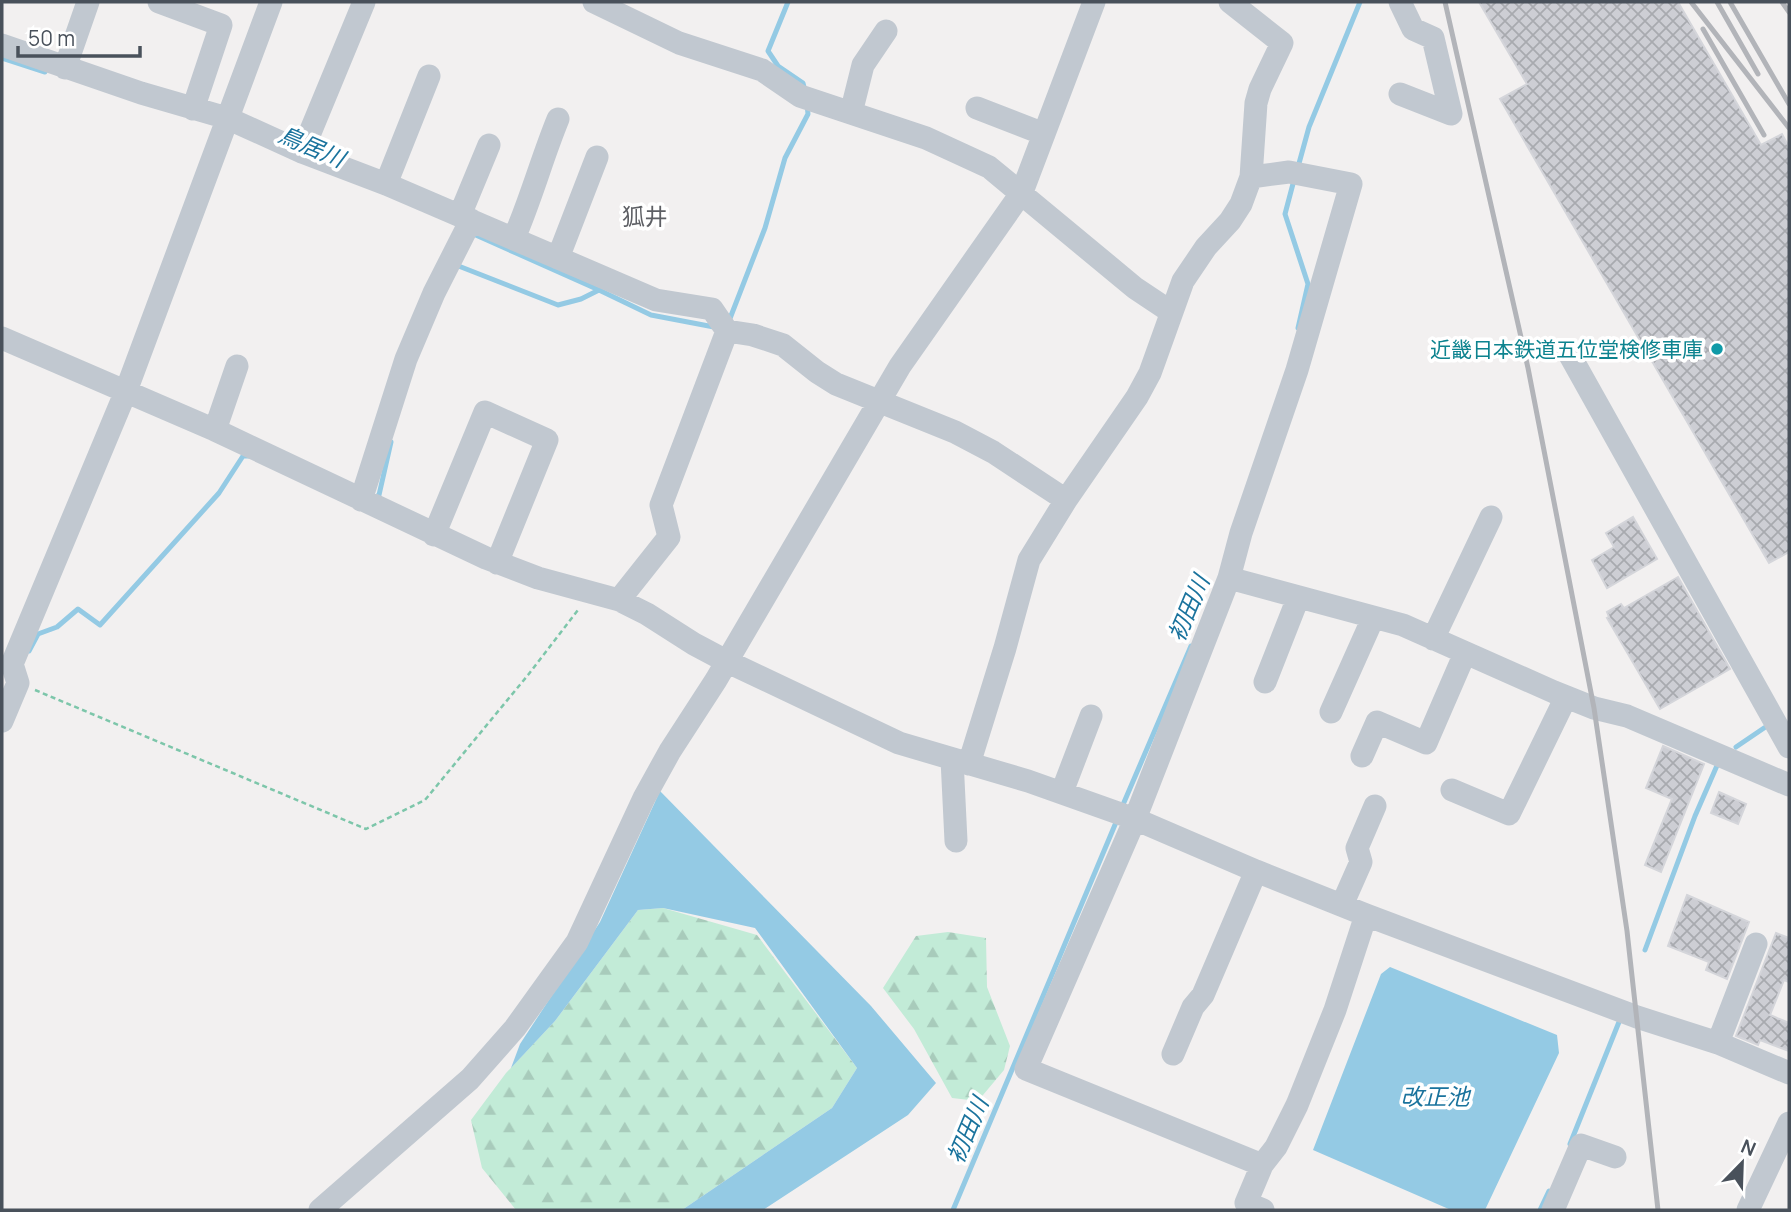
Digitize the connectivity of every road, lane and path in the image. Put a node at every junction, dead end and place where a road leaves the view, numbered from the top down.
1 (88, 2) edge
2 (159, 2) edge
3 (271, 2) edge
4 (364, 2) edge
5 (594, 2) edge
6 (1094, 2) edge
7 (1230, 2) edge
8 (1400, 2) edge
9 (886, 31) dead end
10 (2, 45) edge
11 (65, 68) junction
12 (429, 76) dead end
13 (1400, 94) dead end
14 (976, 108) dead end
15 (193, 109) junction
16 (851, 113) junction
17 (558, 118) dead end
18 (224, 124) junction
19 (1044, 134) junction
20 (489, 145) dead end
21 (302, 152) junction
22 (597, 157) dead end
23 (1251, 177) junction
24 (386, 184) junction
25 (1022, 192) junction
26 (465, 224) junction
27 (514, 238) junction
28 (558, 258) junction
29 (1171, 312) junction
30 (727, 331) junction
31 (2, 338) edge
32 (1567, 350) dead end
33 (237, 366) dead end
34 (126, 391) junction
35 (879, 402) junction
36 (215, 430) junction
37 (1066, 500) junction
38 (366, 502) junction
39 (1491, 517) dead end
40 (434, 535) junction
41 (497, 563) junction
42 (1229, 578) junction
43 (590, 593) junction
44 (1298, 598) junction
45 (619, 600) junction
46 (1373, 618) junction
47 (1433, 639) junction
48 (1465, 653) junction
49 (726, 661) junction
50 (1265, 682) dead end
51 (18, 683) junction
52 (1566, 697) junction
53 (1331, 712) dead end
54 (1091, 716) dead end
55 (2, 721) edge
56 (1789, 747) edge
57 (1362, 756) dead end
58 (961, 762) junction
59 (1789, 785) edge
60 (1452, 790) dead end
61 (1062, 792) junction
62 (1375, 806) dead end
63 (1125, 815) junction
64 (956, 841) dead end
65 (1256, 871) junction
66 (1342, 905) junction
67 (1366, 915) junction
68 (1756, 944) dead end
69 (1718, 1043) junction
70 (1173, 1054) dead end
71 (1789, 1073) edge
72 (1789, 1123) edge
73 (1615, 1157) dead end
74 (1262, 1166) junction
75 (320, 1210) edge
76 (1263, 1210) edge
77 (1553, 1210) edge
78 (1748, 1210) edge

1 - 11 street
2 - 15 street
3 - 18 street
4 - 21 street
5 - 16 street
6 - 19 street
7 - 23 street
8 - 13 street
9 - 16 street
10 - 11 street
11 - 15 street
12 - 24 street
14 - 19 street
15 - 18 street
16 - 25 street
17 - 27 street
18 - 21 street
18 - 34 street
19 - 25 street
20 - 26 street
21 - 24 street
22 - 28 street
23 - 29 street
23 - 42 street
24 - 26 street
25 - 29 street
25 - 35 street
26 - 27 street
26 - 38 street
27 - 28 street
28 - 30 street
29 - 37 street
30 - 35 street
30 - 45 street
31 - 34 street
32 - 56 street
33 - 36 street
34 - 36 street
34 - 51 street
35 - 37 street
35 - 49 street
36 - 38 street
37 - 58 street
38 - 40 street
39 - 47 street
40 - 41 street
40 - 41 street
41 - 43 street
42 - 44 street
42 - 63 street
43 - 45 street
43 - 51 path
44 - 46 street
44 - 50 street
45 - 49 street
46 - 47 street
46 - 53 street
47 - 48 street
48 - 52 street
48 - 57 street
49 - 58 street
49 - 75 street
51 - 55 street
52 - 59 street
52 - 60 street
54 - 61 street
58 - 61 street
58 - 64 street
61 - 63 street
62 - 66 street
63 - 65 street
63 - 74 street
65 - 66 street
65 - 70 street
66 - 67 street
67 - 69 street
67 - 74 street
68 - 69 street
69 - 71 street
72 - 78 street
73 - 77 street
74 - 76 street

